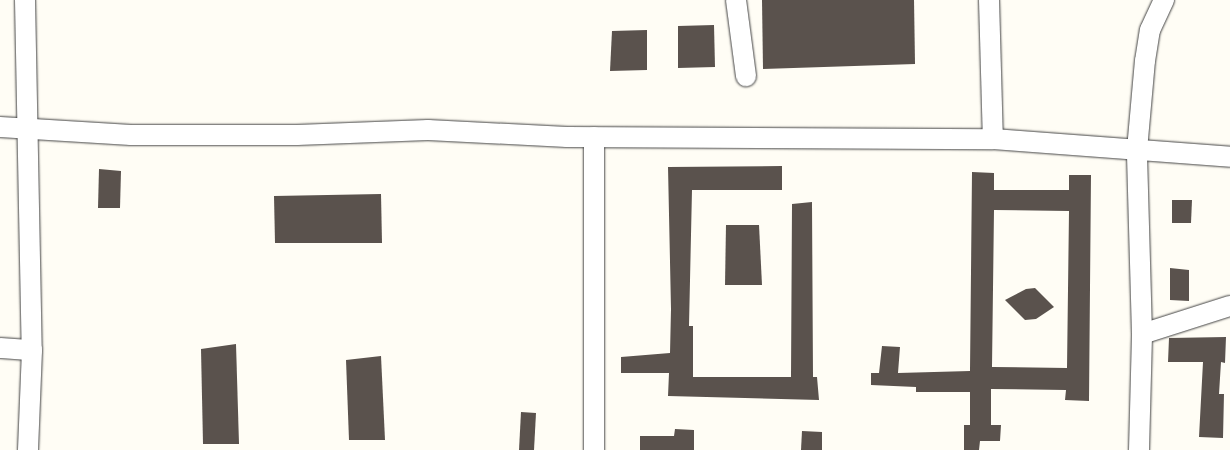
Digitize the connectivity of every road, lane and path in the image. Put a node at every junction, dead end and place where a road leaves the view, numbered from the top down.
1 (25, 0) edge
2 (736, 0) edge
3 (989, 0) edge
4 (1164, 0) edge
5 (746, 76) dead end
6 (0, 127) edge
7 (28, 129) junction
8 (594, 137) junction
9 (993, 139) junction
10 (1137, 150) junction
11 (1230, 157) edge
12 (1230, 306) edge
13 (1142, 334) junction
14 (0, 348) edge
15 (32, 350) junction
16 (28, 450) edge
17 (594, 450) edge
18 (1139, 450) edge

1 - 7 street
2 - 5 street
3 - 9 street
4 - 10 street
6 - 7 street
7 - 8 street
7 - 15 street
8 - 9 street
8 - 17 street
9 - 10 street
10 - 11 street
10 - 13 street
12 - 13 street
13 - 18 street
14 - 15 street
15 - 16 street

